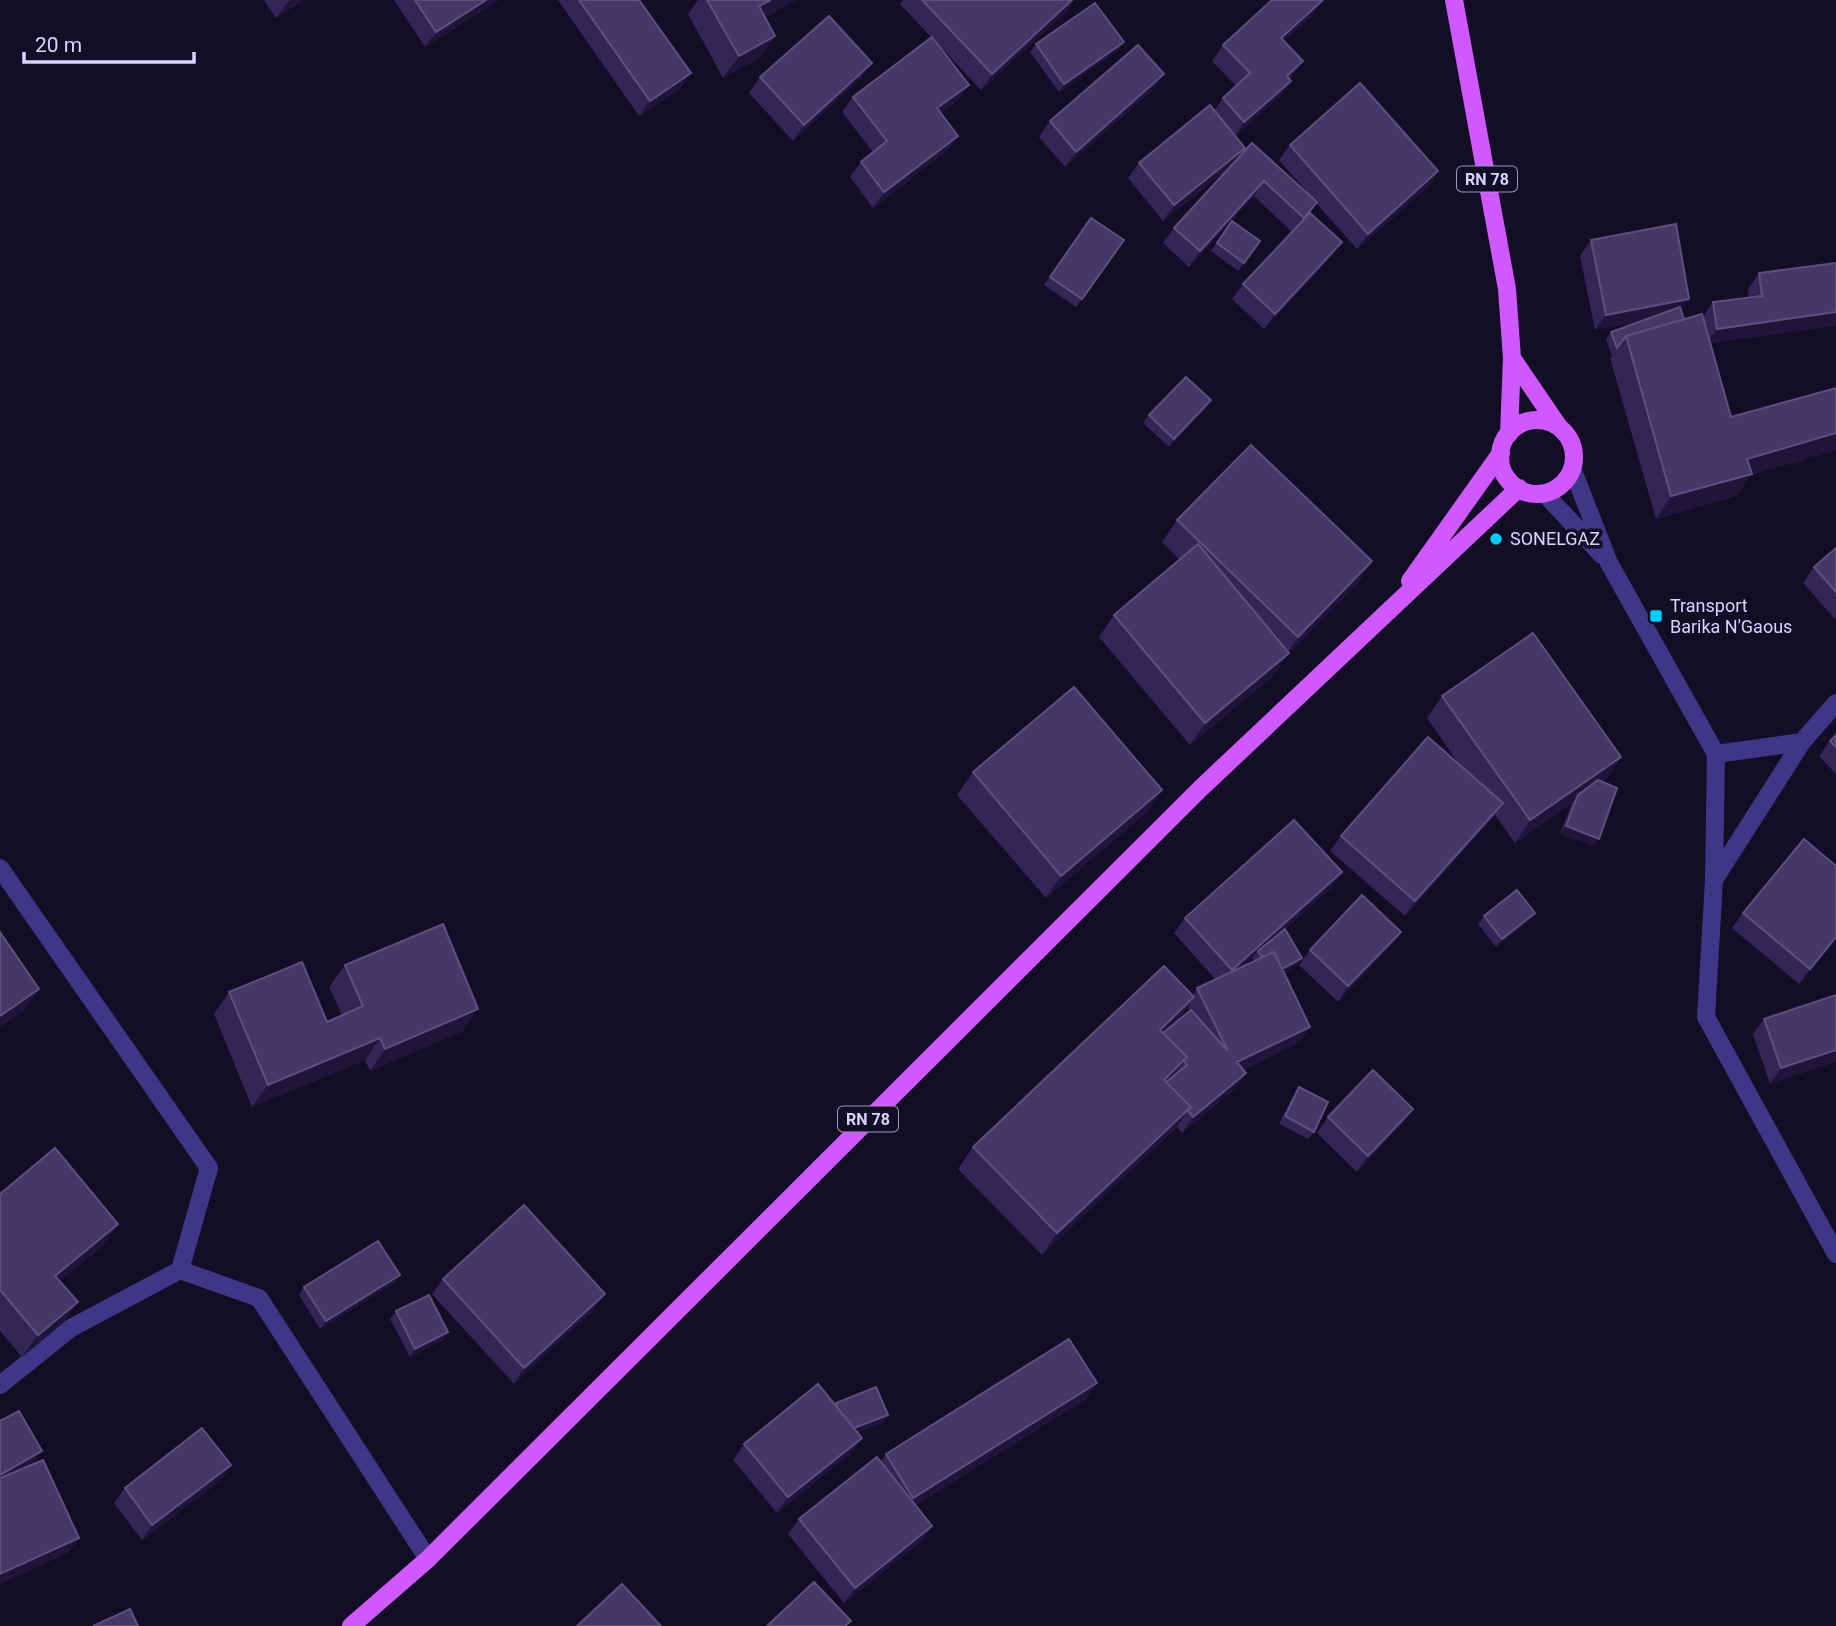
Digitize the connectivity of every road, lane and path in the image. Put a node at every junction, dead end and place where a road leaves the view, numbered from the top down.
1 (1454, 0) edge
2 (1512, 358) junction
3 (1559, 427) junction
4 (1508, 434) junction
5 (1501, 453) junction
6 (1572, 468) junction
7 (1518, 488) junction
8 (1544, 493) junction
9 (1609, 563) junction
10 (1387, 614) junction
11 (1836, 702) edge
12 (1802, 742) junction
13 (1716, 754) junction
14 (0, 868) edge
15 (1714, 880) junction
16 (1836, 1254) edge
17 (180, 1269) junction
18 (0, 1385) edge
19 (428, 1559) junction
20 (351, 1626) edge

1 - 2 main road, RN 78
2 - 3 main road
2 - 4 main road, RN 78
3 - 4 main road
3 - 6 main road
4 - 5 main road
5 - 7 main road
5 - 10 main road, RN 78
6 - 8 main road
6 - 9 street
7 - 8 main road
7 - 10 main road, RN 78
8 - 9 street
9 - 13 street
10 - 19 main road, RN 78
11 - 12 street
12 - 13 street
12 - 15 street
13 - 15 street
14 - 17 street
15 - 16 street
17 - 18 street
17 - 19 street
19 - 20 main road, RN 78

